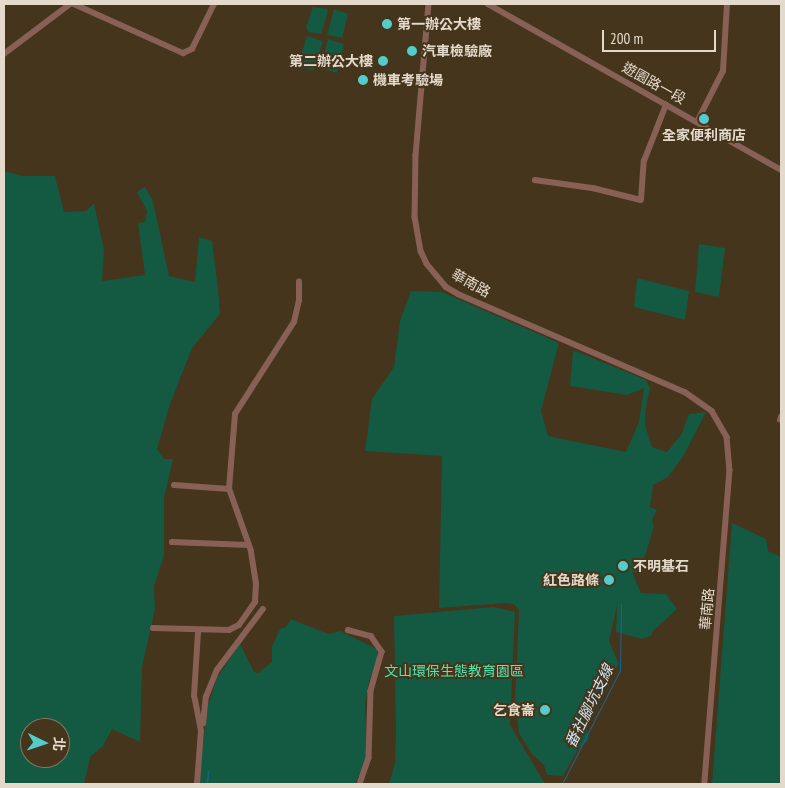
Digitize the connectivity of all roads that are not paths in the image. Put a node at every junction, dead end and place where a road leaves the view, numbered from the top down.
1 (70, 4) edge
2 (74, 4) edge
3 (214, 4) edge
4 (429, 4) edge
5 (488, 4) edge
6 (727, 4) edge
7 (4, 54) edge
8 (666, 105) junction
9 (697, 122) junction
10 (781, 170) edge
11 (535, 180) dead end
12 (299, 282) dead end
13 (174, 484) dead end
14 (228, 489) junction
15 (172, 542) dead end
16 (248, 545) junction
17 (263, 609) dead end
18 (153, 628) dead end
19 (348, 630) dead end
20 (198, 632) junction
21 (201, 731) junction
22 (197, 784) edge
23 (360, 784) edge
24 (705, 784) edge

1 - 7 street
2 - 3 street
4 - 24 street, 華南路
5 - 8 street, 遊園路一段
6 - 9 street
8 - 9 street, 遊園路一段
8 - 11 street
9 - 10 street, 遊園路一段
12 - 14 street
13 - 14 street
14 - 16 street
15 - 16 street
16 - 20 street
17 - 21 street
18 - 20 street
19 - 23 street
20 - 21 street
21 - 22 street

